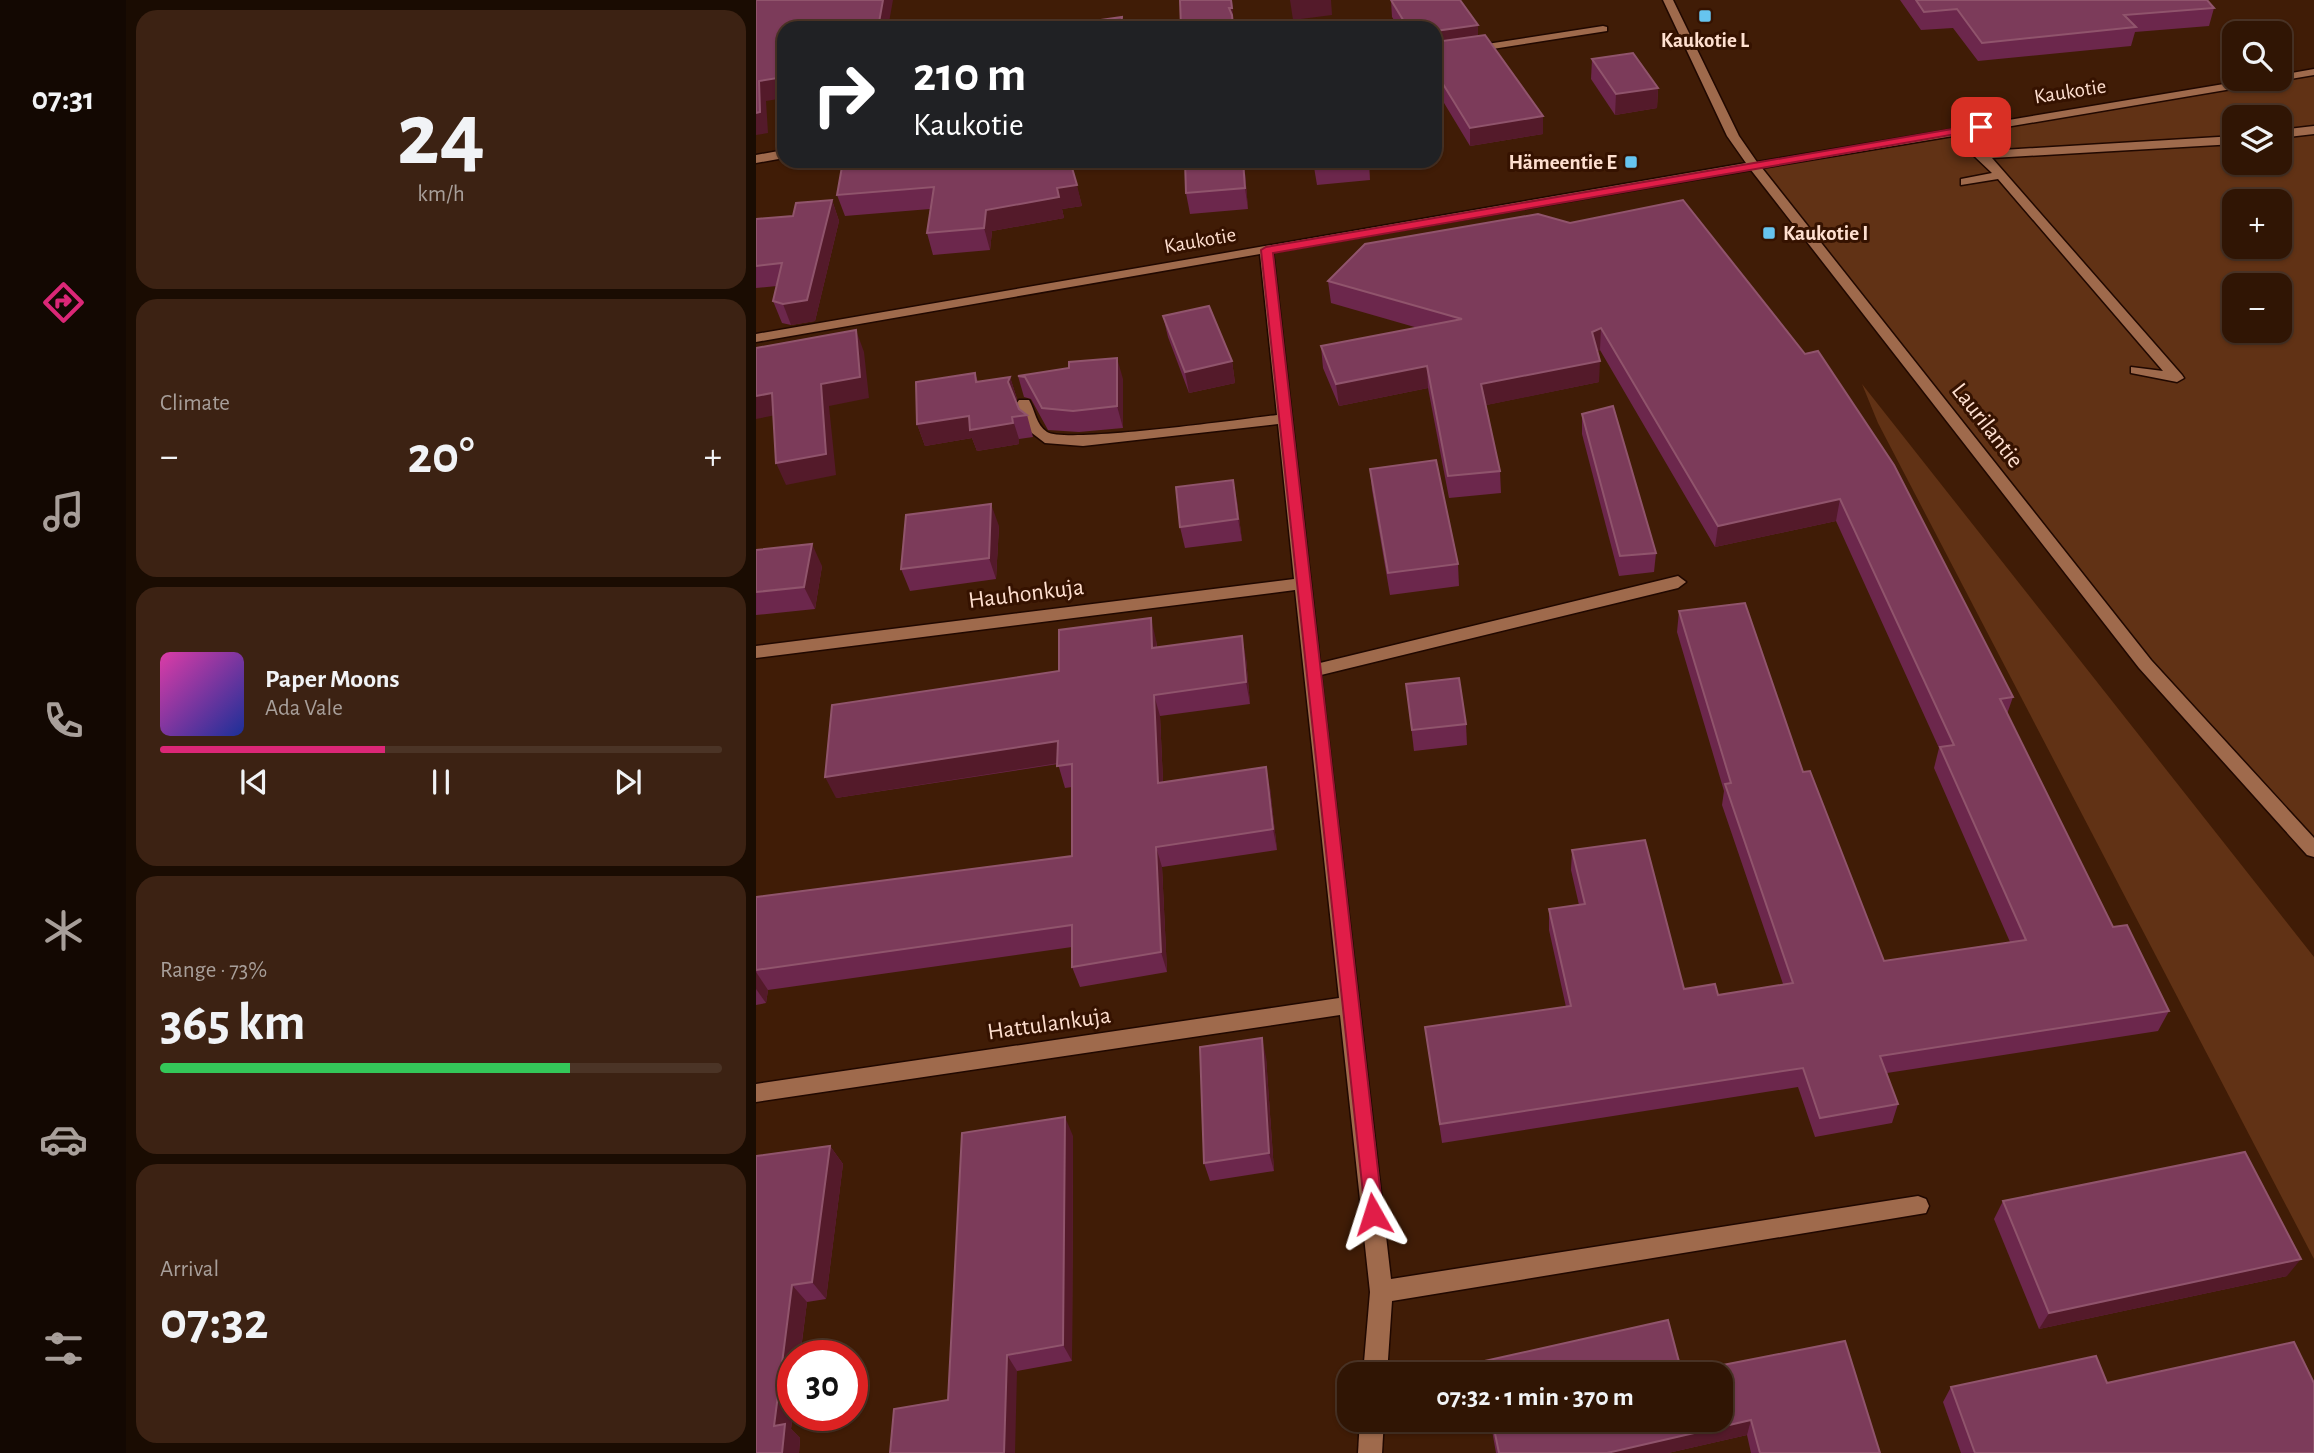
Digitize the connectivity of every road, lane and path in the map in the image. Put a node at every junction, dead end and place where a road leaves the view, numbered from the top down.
1 (1668, 0) edge
2 (1603, 29) dead end
3 (1442, 54) edge
4 (2314, 72) edge
5 (2292, 76) edge
6 (2222, 87) edge
7 (2314, 130) edge
8 (1954, 131) junction
9 (2292, 133) edge
10 (2222, 140) edge
11 (777, 155) edge
12 (1983, 155) junction
13 (756, 159) edge
14 (1753, 165) junction
15 (2001, 175) junction
16 (1965, 182) dead end
17 (1266, 250) junction
18 (756, 338) edge
19 (2136, 370) dead end
20 (1024, 402) edge
21 (1284, 419) junction
22 (1678, 582) dead end
23 (1301, 584) junction
24 (756, 652) edge
25 (1313, 671) junction
26 (2314, 850) edge
27 (1350, 1005) junction
28 (756, 1093) edge
29 (1918, 1206) dead end
30 (1381, 1292) junction
31 (1376, 1362) edge
32 (1371, 1432) edge
33 (1370, 1453) edge

1 - 14 street, Laurilantie
2 - 3 street
4 - 5 street
6 - 8 street, Kaukotie
7 - 9 street
8 - 12 street
8 - 14 street, Kaukotie
10 - 12 street
11 - 13 street
12 - 15 street
14 - 17 street, Kaukotie
14 - 26 street, Laurilantie
15 - 16 street
15 - 19 street
17 - 18 street, Kaukotie
17 - 21 street
20 - 21 street
21 - 23 street
22 - 25 street
23 - 24 street, Hauhonkuja
23 - 25 street
25 - 27 street
27 - 28 street, Hattulankuja
27 - 30 street
29 - 30 street
30 - 31 street
32 - 33 street

